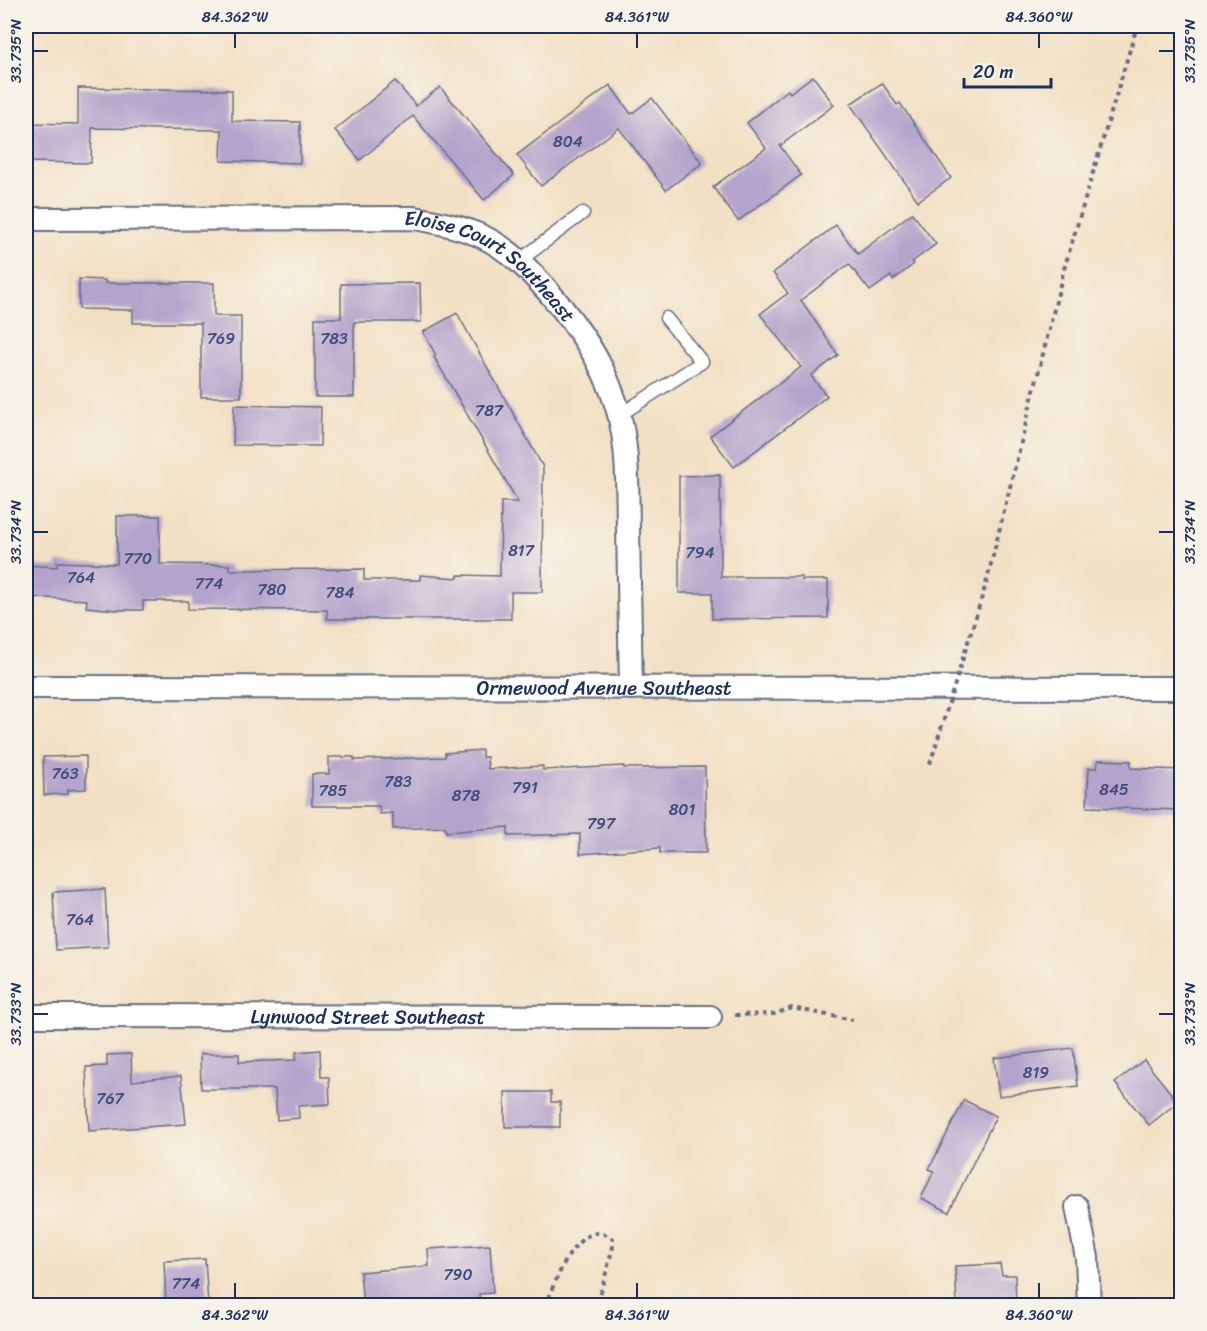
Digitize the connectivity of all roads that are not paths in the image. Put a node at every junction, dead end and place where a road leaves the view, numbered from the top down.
1 (583, 213) dead end
2 (26, 219) edge
3 (519, 261) junction
4 (666, 318) dead end
5 (618, 416) junction
6 (26, 687) edge
7 (631, 688) junction
8 (1182, 688) edge
9 (26, 1016) edge
10 (710, 1017) road end
11 (1077, 1207) dead end
12 (1089, 1305) edge

1 - 3 lane
2 - 3 street, Eloise Court Southeast
3 - 5 street, Eloise Court Southeast
4 - 5 lane
5 - 7 street, Eloise Court Southeast
6 - 7 street, Ormewood Avenue Southeast
7 - 8 street, Ormewood Avenue Southeast
9 - 10 street, Lynwood Street Southeast
11 - 12 street

